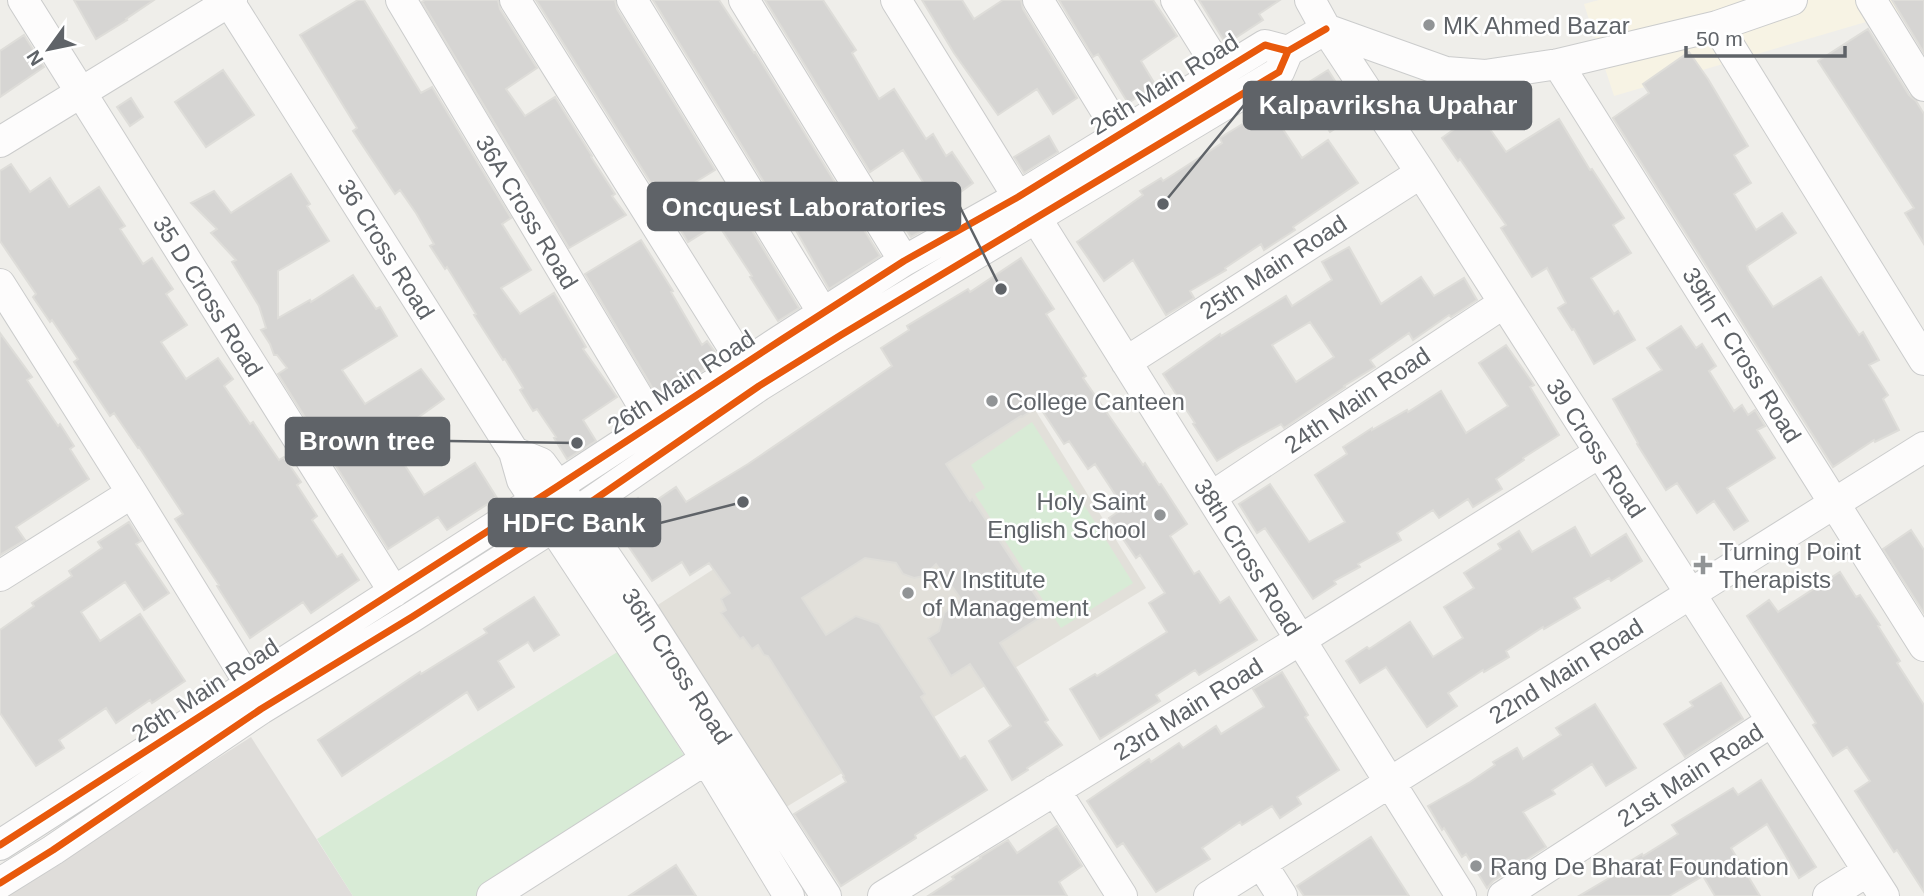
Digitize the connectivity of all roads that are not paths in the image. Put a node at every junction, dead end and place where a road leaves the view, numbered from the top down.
1 (23, 0) edge
2 (230, 0) edge
3 (401, 0) edge
4 (515, 0) edge
5 (632, 0) edge
6 (744, 0) edge
7 (897, 0) edge
8 (1038, 0) edge
9 (1176, 0) edge
10 (1310, 0) edge
11 (1792, 0) edge
12 (1871, 0) edge
13 (1717, 26) junction
14 (1326, 29) junction
15 (1288, 51) junction
16 (1559, 64) junction
17 (1221, 72) junction
18 (1924, 86) edge
19 (80, 93) junction
20 (1121, 134) junction
21 (0, 142) edge
22 (1421, 173) junction
23 (1027, 207) junction
24 (904, 261) junction
25 (0, 284) edge
26 (1504, 303) junction
27 (823, 313) junction
28 (1924, 359) edge
29 (1126, 362) junction
30 (744, 365) junction
31 (654, 424) junction
32 (1924, 447) edge
33 (1599, 453) junction
34 (132, 493) junction
35 (547, 494) junction
36 (1211, 497) junction
37 (1835, 503) junction
38 (563, 519) junction
39 (0, 576) edge
40 (394, 592) junction
41 (1690, 594) junction
42 (1300, 640) junction
43 (1924, 646) edge
44 (250, 684) junction
45 (1771, 722) junction
46 (717, 752) junction
47 (1390, 782) junction
48 (1055, 790) junction
49 (0, 845) edge
50 (1261, 863) junction
51 (0, 883) edge
52 (1876, 884) edge
53 (503, 893) edge
54 (789, 896) edge
55 (826, 896) edge
56 (883, 896) edge
57 (1122, 896) edge
58 (1209, 896) edge
59 (1282, 896) edge
60 (1461, 896) edge
61 (1503, 896) edge
62 (1828, 896) edge

1 - 19 street, 35 D Cross Road
2 - 19 street
2 - 35 street, 36 Cross Road
3 - 31 street, 36A Cross Road
4 - 30 street
5 - 27 street
6 - 24 street
7 - 23 street, 38th Cross Road
8 - 20 street
9 - 17 street
10 - 14 street, 39 Cross Road
11 - 13 street
12 - 18 street
13 - 16 street
13 - 28 street
14 - 15 street, 26th Main Road
14 - 16 street
14 - 22 street, 39 Cross Road
15 - 17 street, 26th Main Road
15 - 23 street, 26th Main Road
16 - 37 street, 39th F Cross Road
17 - 20 street, 26th Main Road
19 - 21 street
19 - 40 street, 35 D Cross Road
20 - 23 street, 26th Main Road
22 - 26 street, 39 Cross Road
22 - 29 street, 25th Main Road
23 - 24 street, 26th Main Road
23 - 29 street, 38th Cross Road
23 - 38 street, 26th Main Road
24 - 27 street, 26th Main Road
25 - 34 street
26 - 33 street, 39 Cross Road
26 - 36 street, 24th Main Road
27 - 30 street, 26th Main Road
29 - 36 street, 38th Cross Road
30 - 31 street, 26th Main Road
31 - 35 street, 26th Main Road
32 - 37 street, 22nd Main Road
33 - 41 street, 39 Cross Road
33 - 42 street, 23rd Main Road
34 - 39 street
34 - 44 street
35 - 38 street, 36th Cross Road
35 - 40 street, 26th Main Road
36 - 42 street, 38th Cross Road
37 - 41 street, 22nd Main Road
37 - 43 street, 39th F Cross Road
38 - 46 street, 36th Cross Road
38 - 51 street, 26th Main Road
40 - 44 street, 26th Main Road
41 - 45 street, 39 Cross Road
41 - 47 street, 22nd Main Road
42 - 47 street, 38th Cross Road
42 - 48 street, 23rd Main Road
44 - 49 street, 26th Main Road
45 - 52 street, 39 Cross Road
45 - 61 street, 21st Main Road
46 - 53 street
46 - 54 street, 36th Cross Road
46 - 55 street, 36th Cross Road
47 - 50 street, 22nd Main Road
47 - 60 street, 38th Cross Road
48 - 56 street, 23rd Main Road
48 - 57 street
50 - 58 street, 22nd Main Road
50 - 59 street
52 - 62 street

